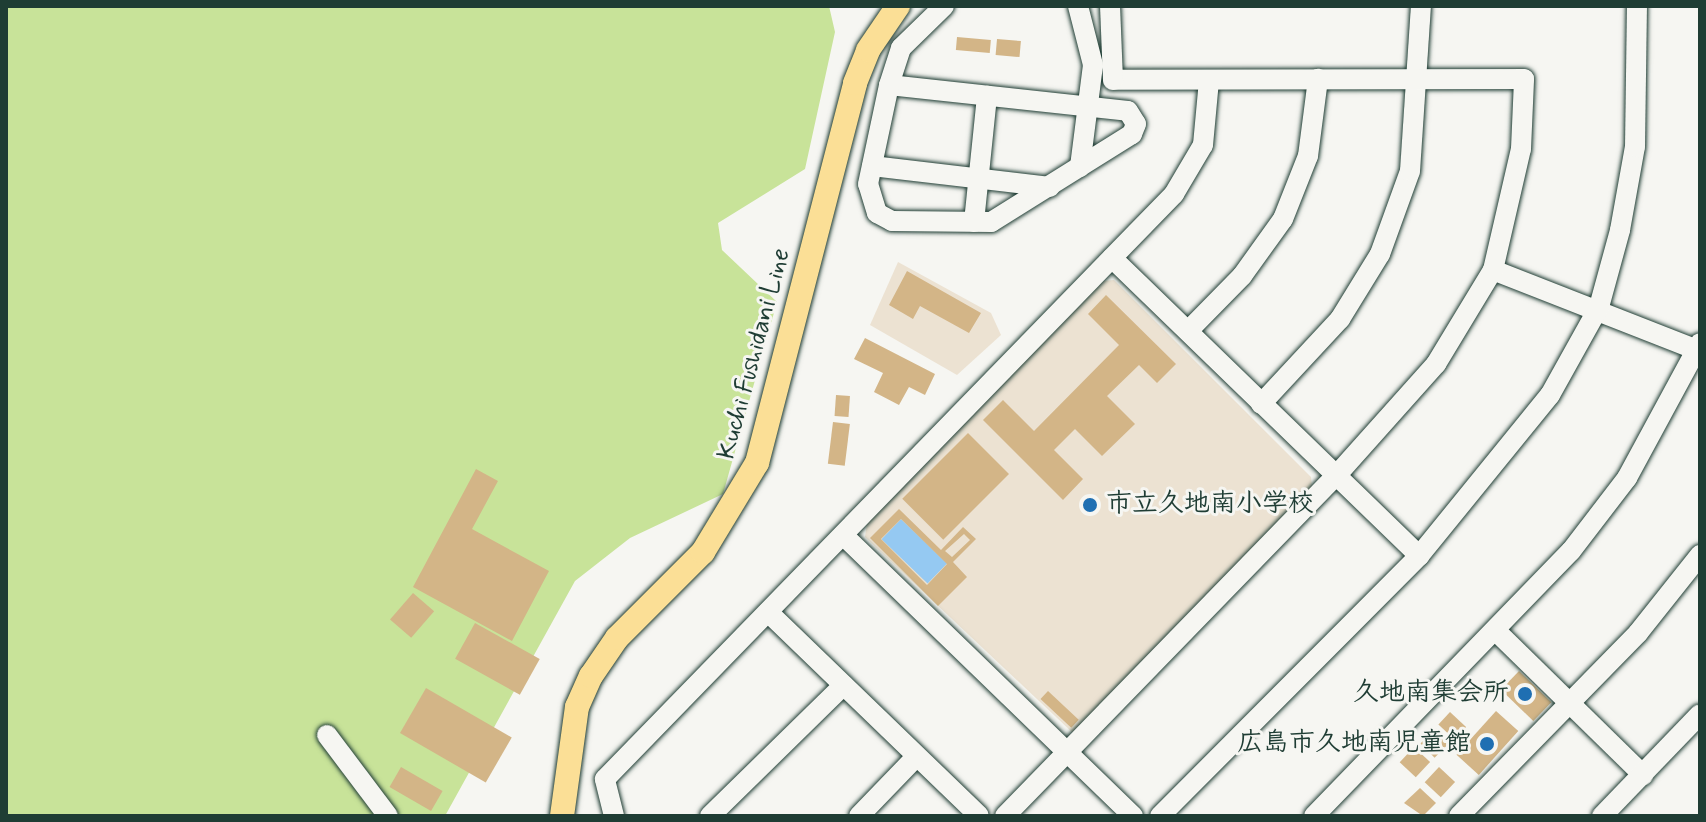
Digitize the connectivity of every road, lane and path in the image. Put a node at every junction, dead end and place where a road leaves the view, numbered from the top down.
1 (898, 6) edge
2 (944, 6) edge
3 (1078, 6) edge
4 (1110, 6) edge
5 (1421, 6) edge
6 (1637, 6) edge
7 (1318, 79) junction
8 (1421, 79) junction
9 (1209, 80) junction
10 (889, 85) junction
11 (987, 96) junction
12 (1087, 107) junction
13 (872, 166) junction
14 (1080, 167) junction
15 (978, 179) junction
16 (1050, 187) junction
17 (974, 222) junction
18 (1112, 258) junction
19 (1493, 270) junction
20 (1599, 307) junction
21 (1188, 331) junction
22 (1699, 348) edge
23 (1261, 404) junction
24 (1335, 477) junction
25 (843, 535) junction
26 (1700, 555) edge
27 (1419, 556) junction
28 (768, 612) junction
29 (1496, 631) junction
30 (844, 685) junction
31 (1569, 702) junction
32 (1700, 714) edge
33 (327, 735) dead end
34 (1066, 753) junction
35 (917, 756) junction
36 (1643, 775) junction
37 (388, 816) edge
38 (562, 816) edge
39 (614, 816) edge
40 (710, 816) edge
41 (859, 816) edge
42 (979, 816) edge
43 (1005, 816) edge
44 (1133, 816) edge
45 (1160, 816) edge
46 (1314, 816) edge
47 (1459, 816) edge
48 (1602, 816) edge

1 - 38 main road, Kuchi Fushidani Line
2 - 10 street
3 - 12 street
4 - 9 street
5 - 8 street
6 - 20 street
7 - 8 street
7 - 9 street
7 - 21 street
8 - 19 street
8 - 23 street
9 - 18 street
10 - 11 street
10 - 13 street
11 - 12 street
11 - 15 street
12 - 14 street
12 - 14 street
13 - 15 street
13 - 17 street
14 - 16 street
15 - 16 street
15 - 17 street
16 - 17 street
18 - 21 street
18 - 25 street
19 - 20 street
19 - 24 street
20 - 22 street
20 - 27 street
21 - 23 street
22 - 29 street
23 - 24 street
24 - 27 street
24 - 34 street
25 - 28 street
25 - 34 street
26 - 31 street
27 - 45 street
28 - 30 street
28 - 39 street
29 - 31 street
29 - 46 street
30 - 35 street
30 - 40 street
31 - 36 street
31 - 47 street
32 - 36 street
33 - 37 street
34 - 43 street
34 - 44 street
35 - 41 street
35 - 42 street
36 - 48 street

